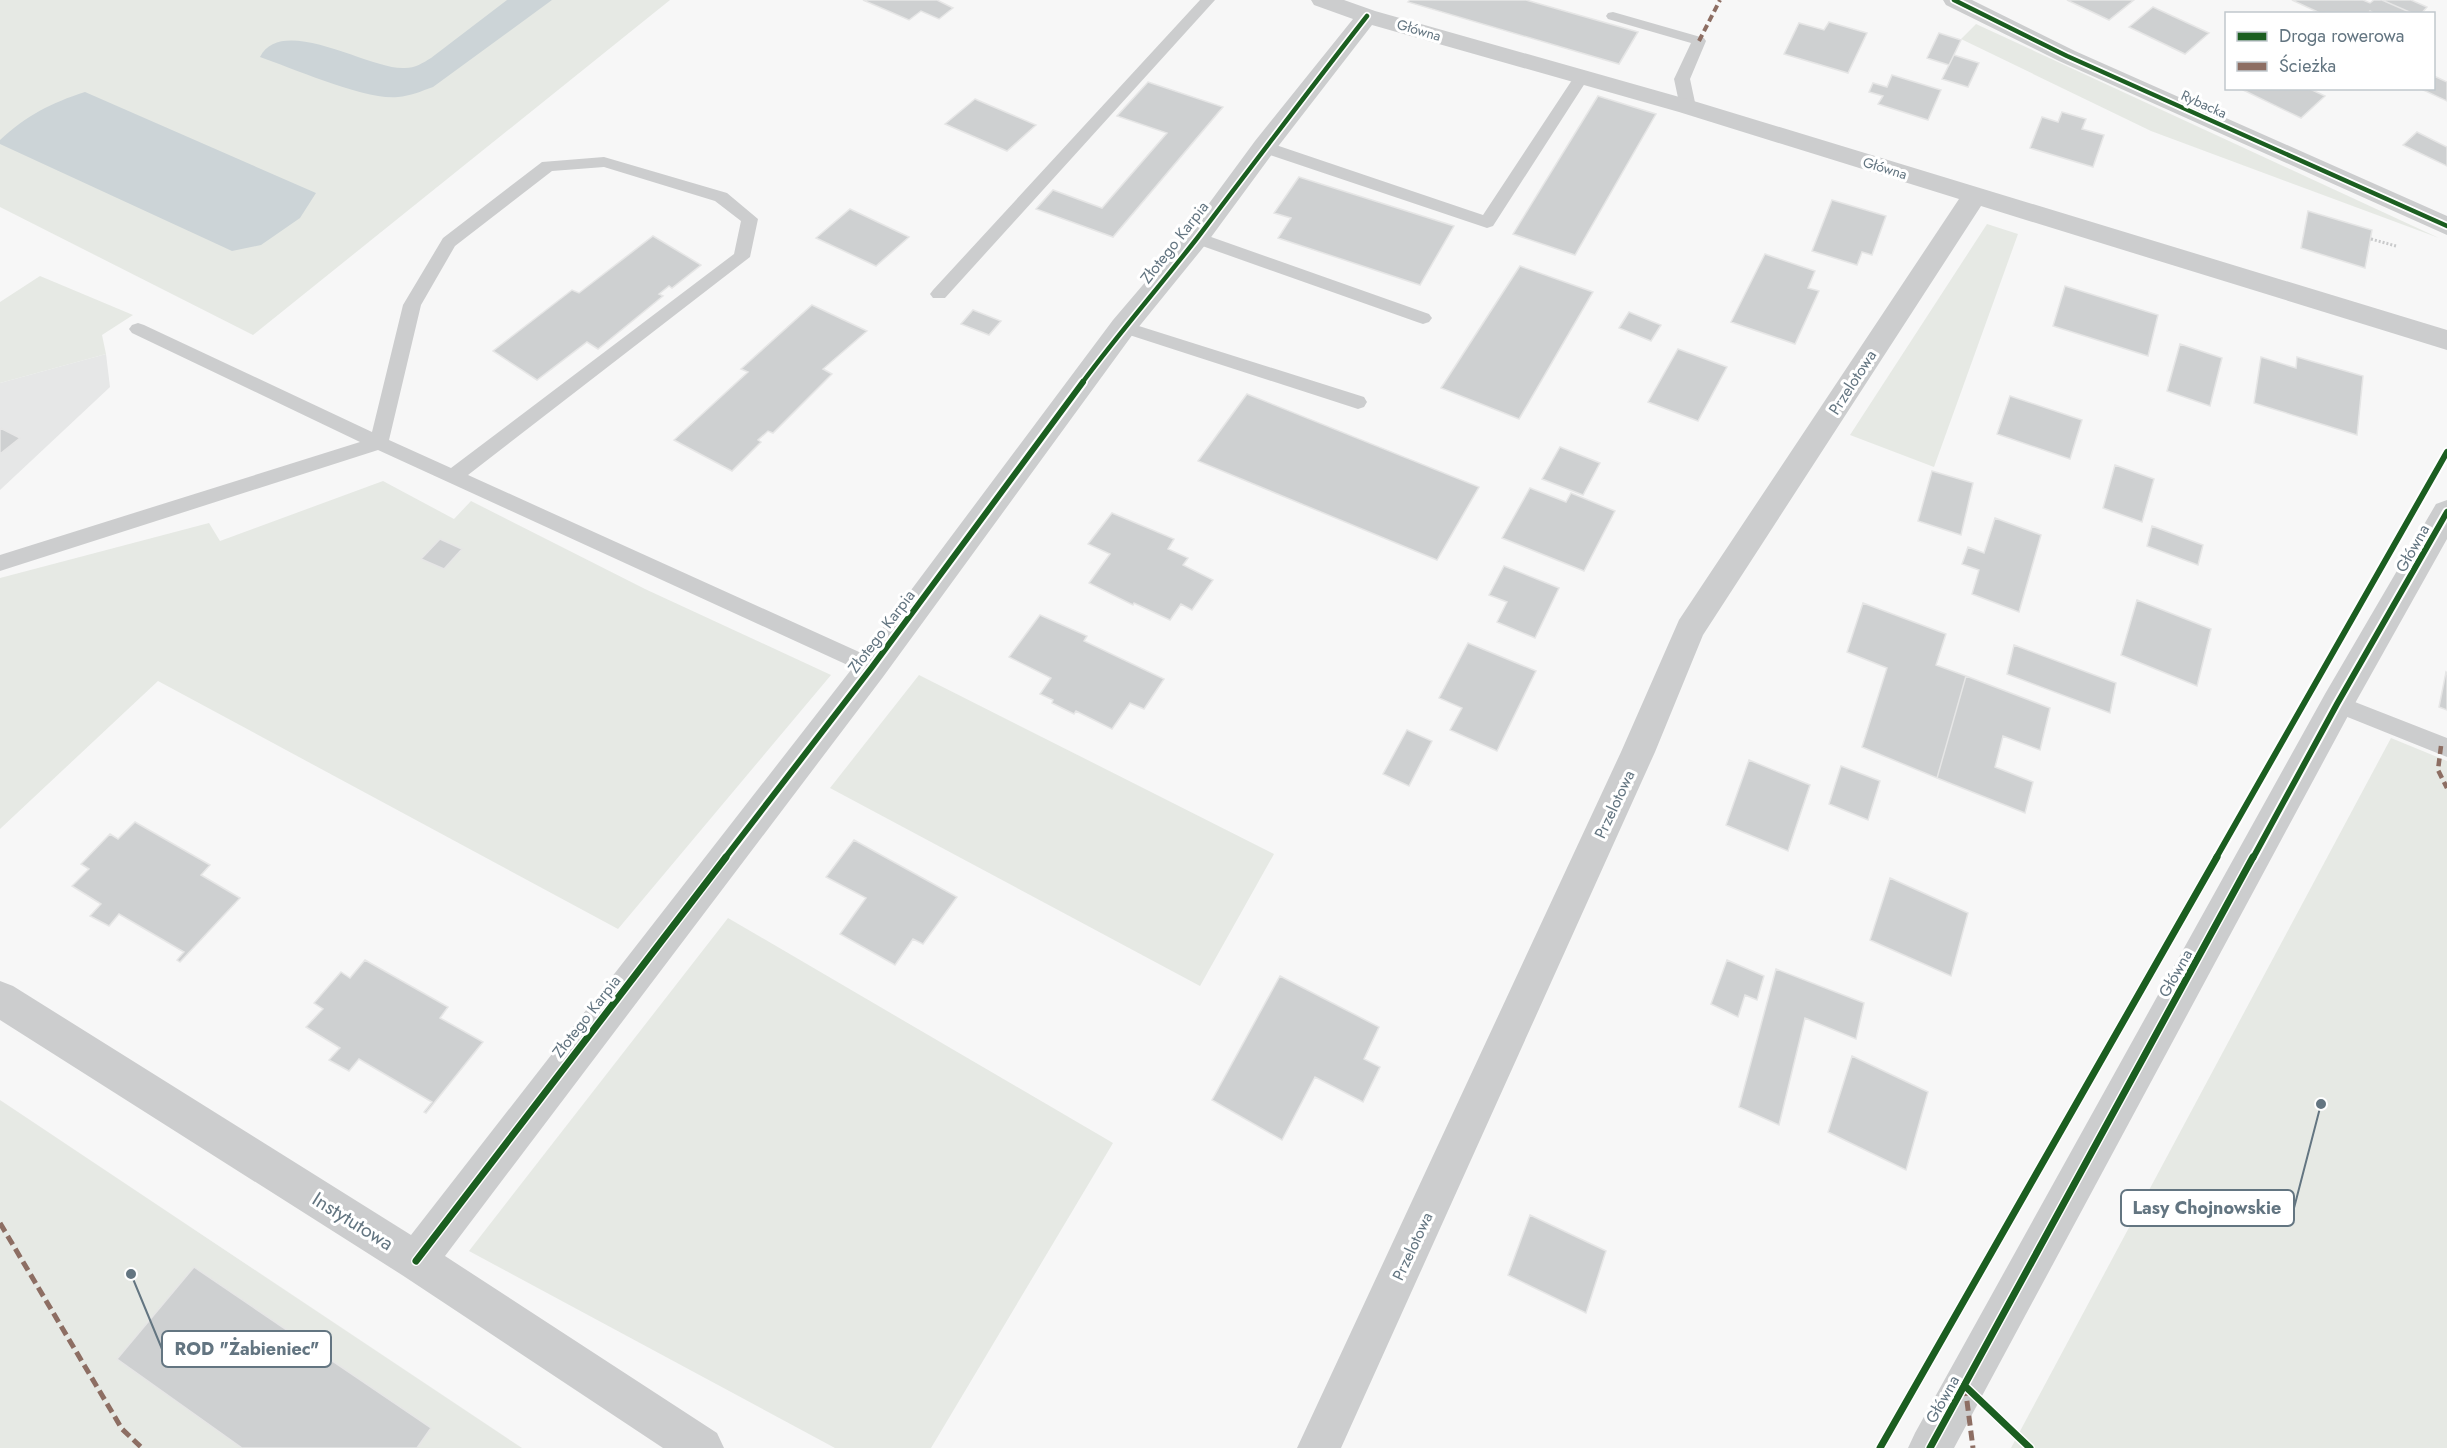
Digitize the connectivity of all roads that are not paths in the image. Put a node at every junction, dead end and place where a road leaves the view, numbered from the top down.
1 (1208, 0) edge
2 (1322, 0) edge
3 (1954, 0) edge
4 (1367, 16) junction
5 (1613, 16) dead end
6 (1581, 76) junction
7 (1688, 107) junction
8 (1264, 147) junction
9 (1974, 196) junction
10 (2447, 226) edge
11 (1197, 238) junction
12 (939, 294) dead end
13 (1423, 318) dead end
14 (1123, 327) junction
15 (138, 329) dead end
16 (2447, 340) edge
17 (1358, 402) dead end
18 (379, 443) junction
19 (454, 476) junction
20 (2447, 513) edge
21 (0, 563) edge
22 (872, 667) junction
23 (2337, 704) junction
24 (2447, 748) edge
25 (0, 999) edge
26 (416, 1261) junction
27 (702, 1448) edge
28 (1319, 1448) edge
29 (1930, 1448) edge

1 - 12 lane
2 - 4 street, Główna
3 - 10 street, Rybacka
4 - 6 street, Główna
4 - 8 street, Złotego Karpia
5 - 7 lane
6 - 7 street, Główna
6 - 8 lane
7 - 9 street, Główna
8 - 11 street, Złotego Karpia
9 - 16 street, Główna
9 - 28 street, Przelotowa
11 - 13 lane
11 - 14 street, Złotego Karpia
14 - 17 lane
14 - 22 street, Złotego Karpia
15 - 18 lane
18 - 19 lane
18 - 19 lane
18 - 21 lane
19 - 22 lane
20 - 23 street, Główna
22 - 26 street, Złotego Karpia
23 - 24 lane
23 - 29 street, Główna
25 - 26 street, Instytutowa
26 - 27 street, Instytutowa

